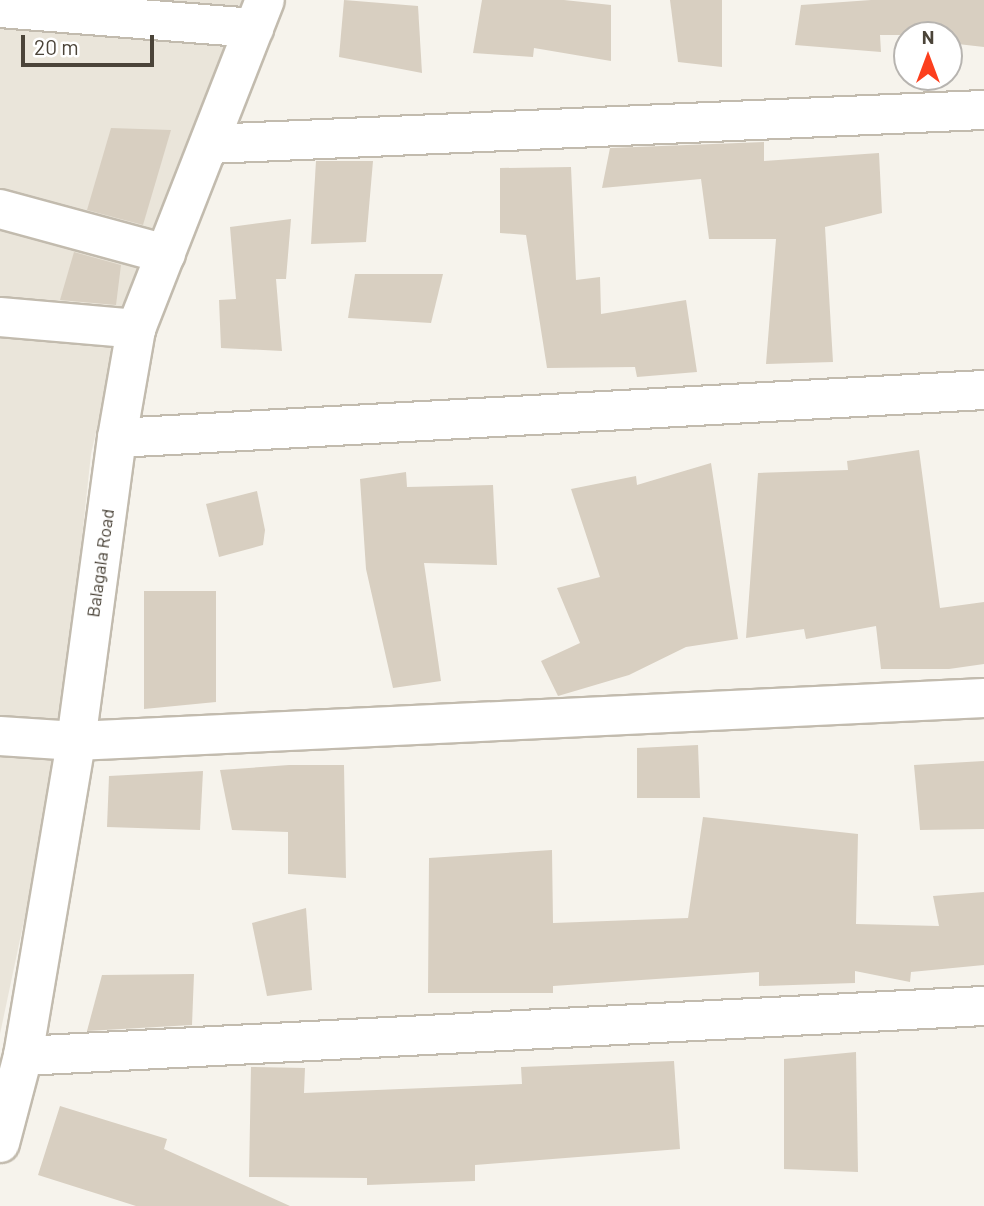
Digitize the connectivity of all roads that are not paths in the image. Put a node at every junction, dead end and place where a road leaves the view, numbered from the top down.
1 (0, 8) edge
2 (259, 14) edge
3 (984, 110) edge
4 (210, 144) junction
5 (0, 209) edge
6 (166, 254) junction
7 (0, 317) edge
8 (136, 329) junction
9 (984, 390) edge
10 (117, 438) junction
11 (984, 698) edge
12 (0, 736) edge
13 (76, 741) junction
14 (984, 1006) edge
15 (23, 1056) junction
16 (0, 1143) edge

1 - 2 street
2 - 4 street, Balagala Road
3 - 4 street
4 - 6 street, Balagala Road
5 - 6 street
6 - 8 street, Balagala Road
7 - 8 street
8 - 10 street, Balagala Road
9 - 10 street
10 - 13 street, Balagala Road
11 - 13 street
12 - 13 street
13 - 15 street, Balagala Road
14 - 15 street
15 - 16 street, Balagala Road

